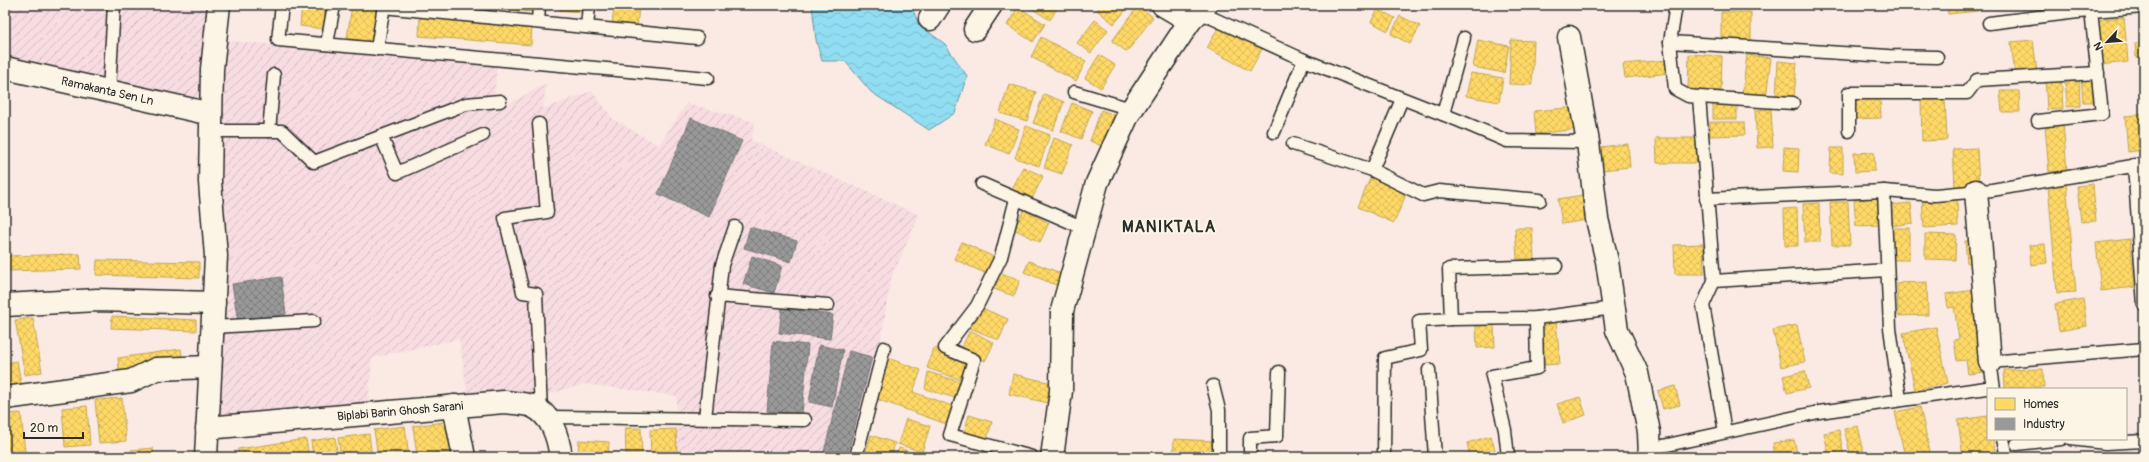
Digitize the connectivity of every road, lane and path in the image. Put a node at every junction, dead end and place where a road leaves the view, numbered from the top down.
1 (114, 5) edge
2 (219, 5) edge
3 (282, 5) edge
4 (334, 5) edge
5 (540, 5) edge
6 (588, 5) edge
7 (991, 5) edge
8 (1163, 5) edge
9 (1676, 5) edge
10 (383, 6) edge
11 (2141, 6) edge
12 (2091, 11) junction
13 (1198, 13) edge
14 (538, 22) junction
15 (1989, 23) dead end
16 (587, 27) junction
17 (975, 29) dead end
18 (1569, 37) dead end
19 (697, 38) dead end
20 (1464, 38) dead end
21 (1670, 42) junction
22 (327, 44) junction
23 (377, 49) junction
24 (1937, 57) dead end
25 (1304, 60) junction
26 (5, 68) edge
27 (2098, 73) junction
28 (274, 75) dead end
29 (708, 78) dead end
30 (109, 91) junction
31 (1074, 92) dead end
32 (1699, 97) junction
33 (1402, 99) junction
34 (500, 101) dead end
35 (1793, 103) dead end
36 (1131, 110) junction
37 (1443, 114) junction
38 (2038, 121) dead end
39 (211, 123) junction
40 (539, 124) dead end
41 (269, 131) junction
42 (1849, 131) dead end
43 (1274, 132) dead end
44 (484, 135) dead end
45 (381, 136) junction
46 (1588, 142) junction
47 (1293, 144) dead end
48 (2139, 165) edge
49 (1372, 170) junction
50 (982, 184) dead end
51 (1884, 191) junction
52 (1976, 191) junction
53 (1016, 199) junction
54 (1706, 199) junction
55 (1540, 200) dead end
56 (735, 227) dead end
57 (1084, 228) junction
58 (1556, 266) dead end
59 (1887, 270) junction
60 (1714, 281) junction
61 (717, 296) junction
62 (214, 303) junction
63 (5, 305) edge
64 (828, 305) dead end
65 (2144, 306) edge
66 (1614, 308) junction
67 (1536, 318) junction
68 (1451, 319) junction
69 (314, 321) dead end
70 (212, 326) junction
71 (884, 348) dead end
72 (2144, 350) edge
73 (1990, 362) junction
74 (210, 367) junction
75 (1429, 370) dead end
76 (1279, 372) dead end
77 (1213, 386) dead end
78 (1994, 388) edge
79 (1987, 389) edge
80 (5, 398) edge
81 (1900, 400) junction
82 (454, 406) junction
83 (545, 414) junction
84 (705, 418) junction
85 (804, 420) dead end
86 (207, 428) junction
87 (1726, 432) junction
88 (2003, 440) edge
89 (2052, 440) edge
90 (2079, 440) edge
91 (2144, 441) edge
92 (2017, 444) dead end
93 (1649, 453) edge
94 (206, 457) edge
95 (464, 457) edge
96 (561, 457) edge
97 (856, 457) edge
98 (1032, 457) edge
99 (1052, 457) edge
100 (1219, 457) edge
101 (1250, 457) edge
102 (1384, 457) edge
103 (1435, 457) edge
104 (1508, 457) edge
105 (2007, 457) edge

1 - 30 lane
2 - 39 street
3 - 22 lane
4 - 22 lane
5 - 14 lane
6 - 16 lane
7 - 17 street
8 - 13 street
9 - 21 lane
10 - 14 lane
10 - 23 lane
11 - 12 lane
12 - 15 lane
12 - 27 lane
13 - 25 lane
13 - 36 street
14 - 16 lane
16 - 19 lane
18 - 46 street
20 - 37 lane
21 - 24 lane
21 - 32 lane
22 - 23 lane
23 - 29 lane
25 - 33 lane
25 - 43 lane
26 - 30 street, Ramakanta Sen Ln
27 - 38 lane
27 - 42 lane
28 - 41 lane
30 - 39 street, Ramakanta Sen Ln
31 - 36 lane
32 - 35 lane
32 - 54 lane
33 - 37 lane
33 - 49 lane
34 - 45 lane
36 - 57 street
37 - 46 lane
39 - 41 lane
39 - 62 street
40 - 83 lane
41 - 45 lane
44 - 45 lane
46 - 66 street
47 - 49 lane
48 - 52 lane
48 - 65 lane
49 - 55 lane
50 - 53 lane
51 - 52 lane
51 - 54 lane
51 - 59 lane
52 - 73 street
53 - 57 lane
53 - 98 lane
54 - 60 lane
56 - 61 lane
57 - 99 street
58 - 68 lane
59 - 60 lane
59 - 81 lane
60 - 87 lane
61 - 64 lane
61 - 84 lane
62 - 63 street
62 - 70 street
66 - 67 lane
66 - 93 street
67 - 68 lane
67 - 104 lane
68 - 102 lane
69 - 70 lane
70 - 74 street
71 - 97 lane
72 - 73 lane
73 - 78 lane
74 - 80 street
74 - 86 street
75 - 103 lane
76 - 101 lane
77 - 100 lane
79 - 81 lane
81 - 87 lane
82 - 83 street, Biplabi Barin Ghosh Sarani
82 - 86 street, Biplabi Barin Ghosh Sarani
82 - 95 street
83 - 84 lane
83 - 96 street
84 - 85 lane
86 - 94 street
87 - 93 lane
88 - 105 lane
89 - 92 lane
90 - 91 lane

